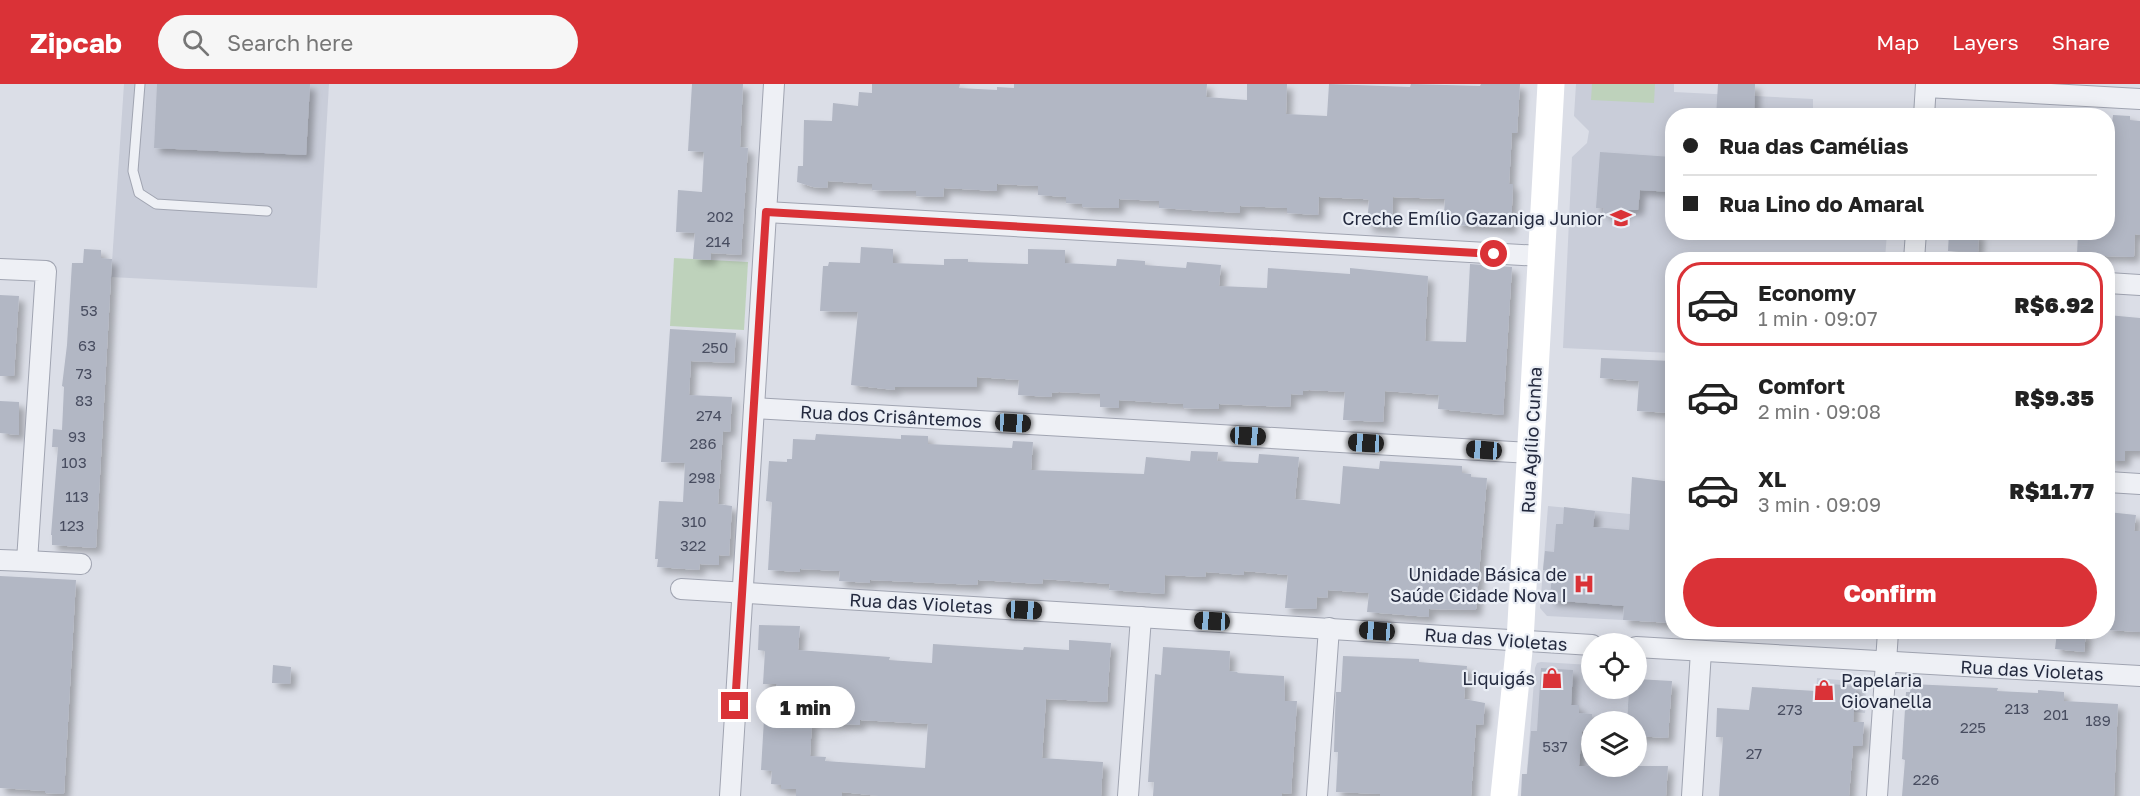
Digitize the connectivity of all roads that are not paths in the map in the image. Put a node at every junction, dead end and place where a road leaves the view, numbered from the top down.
1 (140, 84) edge
2 (774, 84) edge
3 (1551, 84) edge
4 (1926, 86) edge
5 (2140, 99) edge
6 (1925, 108) edge
7 (267, 211) dead end
8 (766, 212) junction
9 (1541, 256) junction
10 (0, 269) edge
11 (2115, 283) edge
12 (2140, 285) edge
13 (754, 408) junction
14 (1531, 453) junction
15 (2115, 482) edge
16 (2140, 484) edge
17 (0, 560) edge
18 (27, 561) junction
19 (81, 564) dead end
20 (681, 589) dead end
21 (742, 593) junction
22 (1141, 616) junction
23 (1329, 628) junction
24 (1888, 639) edge
25 (1520, 640) junction
26 (1581, 644) edge
27 (1647, 648) edge
28 (1701, 651) junction
29 (1886, 662) junction
30 (2140, 676) edge
31 (730, 796) edge
32 (1128, 796) edge
33 (1317, 796) edge
34 (1504, 796) edge
35 (1692, 796) edge
36 (1877, 796) edge

1 - 7 lane
2 - 8 street
3 - 9 main road, Rua Agílio Cunha
4 - 5 street
4 - 6 street
8 - 9 street
8 - 13 street
9 - 14 main road, Rua Agílio Cunha
10 - 18 street
11 - 12 street
13 - 14 street, Rua dos Crisântemos
13 - 21 street
14 - 25 main road, Rua Agílio Cunha
15 - 16 street
17 - 18 street
18 - 19 street
20 - 21 street, Rua das Violetas
21 - 22 street, Rua das Violetas
21 - 31 street
22 - 23 street, Rua das Violetas
22 - 32 street
23 - 25 street, Rua das Violetas
23 - 33 street
24 - 29 street
25 - 26 street, Rua das Violetas
25 - 34 main road, Rua Agílio Cunha
27 - 28 street, Rua das Violetas
28 - 29 street, Rua das Violetas
28 - 35 street
29 - 30 street, Rua das Violetas
29 - 36 street

